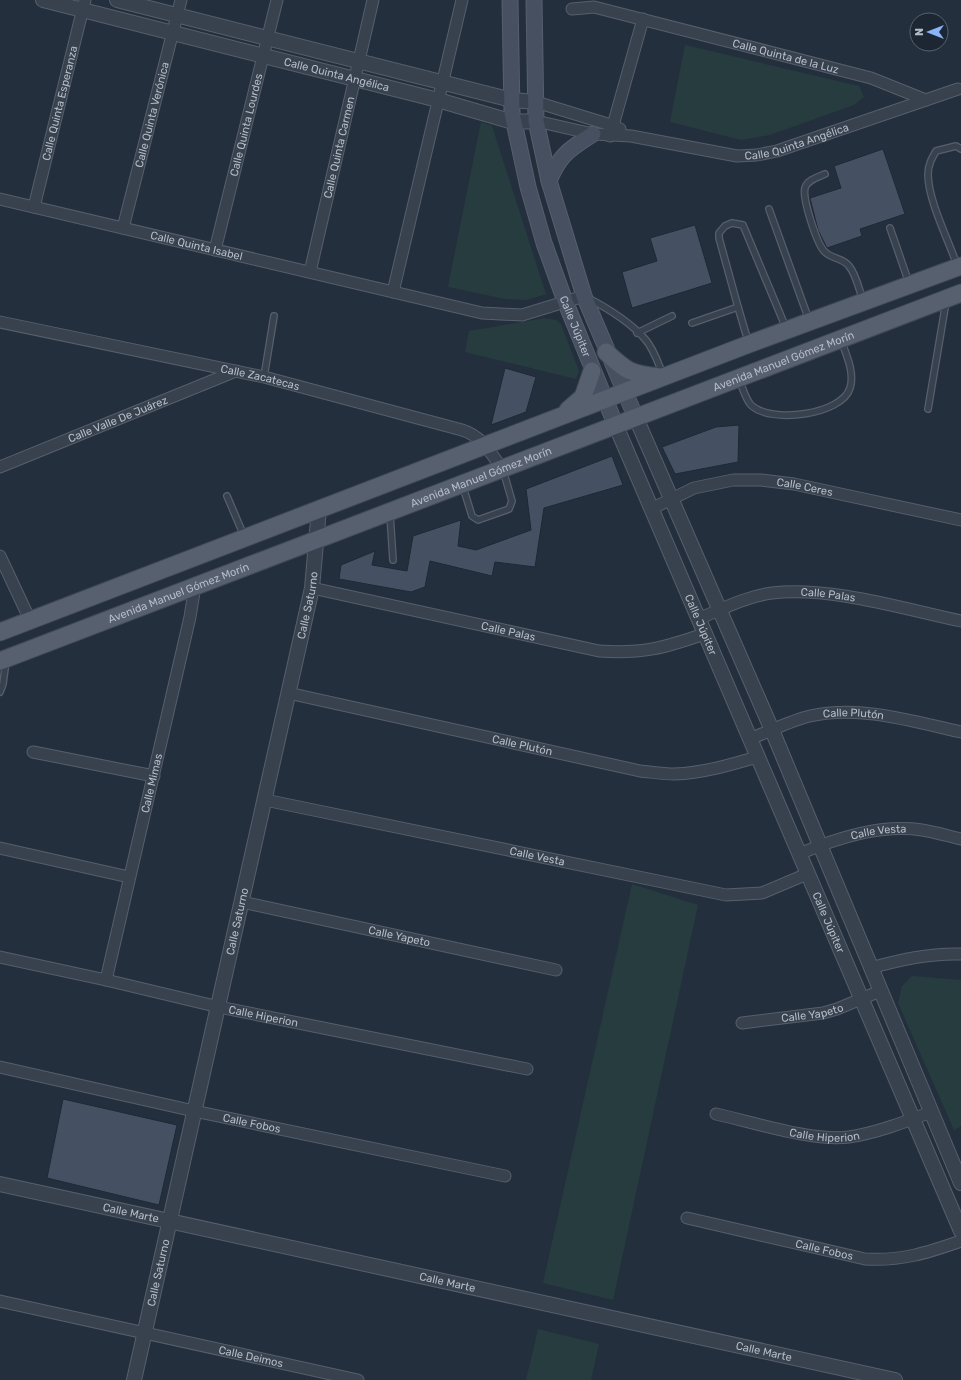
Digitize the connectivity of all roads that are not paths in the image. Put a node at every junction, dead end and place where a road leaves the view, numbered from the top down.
1 (43, 0) edge
2 (117, 0) edge
3 (180, 0) edge
4 (277, 0) edge
5 (373, 0) edge
6 (462, 0) edge
7 (510, 0) edge
8 (534, 0) edge
9 (84, 5) edge
10 (572, 9) dead end
11 (177, 15) junction
12 (643, 19) junction
13 (172, 33) junction
14 (268, 38) junction
15 (263, 56) junction
16 (359, 60) junction
17 (355, 79) junction
18 (442, 81) junction
19 (958, 89) dead end
20 (438, 100) junction
21 (512, 100) junction
22 (926, 100) junction
23 (536, 102) junction
24 (536, 121) junction
25 (513, 122) junction
26 (612, 131) junction
27 (592, 134) junction
28 (961, 149) edge
29 (825, 174) dead end
30 (549, 181) junction
31 (0, 199) edge
32 (34, 207) junction
33 (769, 209) dead end
34 (123, 228) junction
35 (890, 228) dead end
36 (215, 250) junction
37 (959, 266) edge
38 (310, 272) junction
39 (910, 285) junction
40 (393, 292) junction
41 (954, 295) edge
42 (584, 296) junction
43 (565, 301) junction
44 (864, 302) junction
45 (738, 306) junction
46 (274, 316) dead end
47 (672, 316) dead end
48 (0, 322) edge
49 (810, 322) junction
50 (692, 323) dead end
51 (787, 331) junction
52 (638, 333) junction
53 (840, 339) junction
54 (749, 344) junction
55 (606, 352) junction
56 (236, 371) junction
57 (592, 371) junction
58 (264, 377) junction
59 (664, 377) junction
60 (738, 378) junction
61 (624, 392) junction
62 (604, 400) junction
63 (928, 409) dead end
64 (562, 415) junction
65 (636, 418) junction
66 (616, 426) junction
67 (486, 445) junction
68 (0, 467) edge
69 (502, 469) junction
70 (462, 484) junction
71 (227, 496) dead end
72 (671, 498) junction
73 (319, 509) junction
74 (652, 509) junction
75 (390, 512) junction
76 (961, 520) edge
77 (244, 538) junction
78 (317, 539) junction
79 (0, 556) edge
80 (393, 560) dead end
81 (195, 586) junction
82 (312, 588) junction
83 (720, 610) junction
84 (698, 619) junction
85 (30, 620) junction
86 (961, 621) edge
87 (0, 632) edge
88 (704, 634) junction
89 (3, 660) edge
90 (0, 692) edge
91 (288, 693) junction
92 (772, 730) junction
93 (961, 732) edge
94 (749, 739) junction
95 (33, 752) dead end
96 (757, 757) junction
97 (154, 776) junction
98 (265, 800) junction
99 (961, 839) edge
100 (820, 846) junction
101 (0, 848) edge
102 (799, 854) junction
103 (808, 874) junction
104 (129, 877) junction
105 (242, 902) junction
106 (961, 954) edge
107 (0, 957) edge
108 (870, 968) junction
109 (556, 970) dead end
110 (106, 980) junction
111 (880, 991) junction
112 (862, 999) junction
113 (219, 1007) junction
114 (742, 1023) dead end
115 (0, 1067) edge
116 (527, 1070) dead end
117 (194, 1111) junction
118 (931, 1112) junction
119 (716, 1114) dead end
120 (912, 1120) junction
121 (504, 1176) dead end
122 (961, 1183) edge
123 (0, 1184) edge
124 (687, 1218) dead end
125 (170, 1220) junction
126 (961, 1231) edge
127 (961, 1241) edge
128 (0, 1300) edge
129 (144, 1333) junction
130 (134, 1380) edge
131 (358, 1380) edge
132 (895, 1380) edge

1 - 9 street, Calle Quinta Angélica
2 - 11 street, Calle Quinta Angélica
3 - 11 street, Calle Quinta Verónica
4 - 14 street, Calle Quinta Lourdes
5 - 16 street, Calle Quinta Carmen
6 - 18 street
7 - 21 main road, Calle Júpiter
8 - 23 main road, Calle Júpiter
9 - 13 street, Calle Quinta Angélica
9 - 32 street, Calle Quinta Esperanza
10 - 12 street, Calle Quinta de la Luz
11 - 13 street, Calle Quinta Verónica
11 - 14 street, Calle Quinta Angélica
12 - 22 street, Calle Quinta de la Luz
12 - 26 street
13 - 15 street, Calle Quinta Angélica
13 - 34 street, Calle Quinta Verónica
14 - 15 street, Calle Quinta Lourdes
14 - 16 street, Calle Quinta Angélica
15 - 17 street, Calle Quinta Angélica
15 - 36 street, Calle Quinta Lourdes
16 - 17 street, Calle Quinta Carmen
16 - 18 street, Calle Quinta Angélica
17 - 20 street, Calle Quinta Angélica
17 - 38 street, Calle Quinta Carmen
18 - 20 street
18 - 21 street, Calle Quinta Angélica
19 - 22 street, Calle Quinta Angélica
20 - 25 street, Calle Quinta Angélica
20 - 40 street
21 - 23 street, Calle Quinta Angélica
21 - 25 main road, Calle Júpiter
22 - 26 street, Calle Quinta Angélica
23 - 24 main road, Calle Júpiter
23 - 26 street, Calle Quinta Angélica
24 - 25 street, Calle Quinta Angélica
24 - 27 street, Calle Quinta Angélica
24 - 30 main road, Calle Júpiter
25 - 43 main road, Calle Júpiter
26 - 27 street, Calle Quinta Angélica
27 - 30 main road
28 - 37 lane
29 - 44 lane
30 - 42 main road, Calle Júpiter
31 - 32 street, Calle Quinta Isabel
32 - 34 street, Calle Quinta Isabel
33 - 49 lane
34 - 36 street, Calle Quinta Isabel
35 - 39 lane
36 - 38 street, Calle Quinta Isabel
37 - 39 main road
38 - 40 street, Calle Quinta Isabel
39 - 44 main road
40 - 43 street, Calle Quinta Isabel
41 - 53 main road, Avenida Manuel Gómez Morín
41 - 63 lane
42 - 43 street, Calle Quinta Isabel
42 - 52 lane
42 - 55 main road, Calle Júpiter
43 - 57 main road, Calle Júpiter
44 - 49 main road
45 - 50 lane
45 - 51 lane
45 - 54 lane
46 - 58 lane
47 - 52 lane
48 - 56 street, Calle Zacatecas
49 - 51 main road
51 - 54 main road
52 - 59 lane
53 - 60 main road, Avenida Manuel Gómez Morín
53 - 60 lane
54 - 59 main road
55 - 59 main road
55 - 61 main road, Calle Júpiter
56 - 58 street, Calle Zacatecas
56 - 68 street, Calle Valle De Juárez
57 - 62 main road, Calle Júpiter
57 - 64 main road
58 - 67 street, Calle Zacatecas
59 - 61 main road
60 - 65 main road, Avenida Manuel Gómez Morín
61 - 62 main road
61 - 65 main road, Calle Júpiter
62 - 64 main road
62 - 66 main road, Calle Júpiter
64 - 67 main road
65 - 66 main road, Avenida Manuel Gómez Morín
65 - 72 street, Calle Júpiter
66 - 69 main road, Avenida Manuel Gómez Morín
66 - 74 street, Calle Júpiter
67 - 69 street, Calle Zacatecas
67 - 73 main road
69 - 70 main road, Avenida Manuel Gómez Morín
69 - 70 lane
70 - 75 main road, Avenida Manuel Gómez Morín
71 - 77 lane
72 - 74 street, Calle Ceres
72 - 76 street, Calle Ceres
72 - 83 street, Calle Júpiter
73 - 77 main road
73 - 78 street, Calle Saturno
74 - 84 street, Calle Júpiter
75 - 78 main road, Avenida Manuel Gómez Morín
75 - 80 lane
77 - 85 main road
78 - 81 main road, Avenida Manuel Gómez Morín
78 - 82 street, Calle Saturno
79 - 85 street
81 - 89 main road, Avenida Manuel Gómez Morín
81 - 97 street, Calle Mimas
82 - 88 street, Calle Palas
82 - 91 street, Calle Saturno
83 - 84 street, Calle Palas
83 - 86 street, Calle Palas
83 - 92 street, Calle Júpiter
84 - 88 street, Calle Júpiter
85 - 87 main road
88 - 94 street, Calle Júpiter
89 - 90 lane
91 - 96 street, Calle Plutón
91 - 98 street, Calle Saturno
92 - 93 street, Calle Plutón
92 - 94 street, Calle Plutón
92 - 100 street, Calle Júpiter
94 - 96 street, Calle Júpiter
95 - 97 street
96 - 102 street, Calle Júpiter
97 - 104 street, Calle Mimas
98 - 103 street, Calle Vesta
98 - 105 street, Calle Saturno
99 - 100 street, Calle Vesta
100 - 102 street, Calle Vesta
100 - 108 street, Calle Júpiter
101 - 104 street
102 - 103 street, Calle Júpiter
103 - 112 street, Calle Júpiter
104 - 110 street, Calle Mimas
105 - 109 street, Calle Yapeto
105 - 113 street, Calle Saturno
106 - 108 street
107 - 110 street, Calle Hiperion
108 - 111 street, Calle Júpiter
110 - 113 street, Calle Hiperion
111 - 112 street, Calle Yapeto
111 - 118 street, Calle Júpiter
112 - 114 street, Calle Yapeto
112 - 120 street, Calle Júpiter
113 - 116 street, Calle Hiperion
113 - 117 street, Calle Saturno
115 - 117 street, Calle Fobos
117 - 121 street, Calle Fobos
117 - 125 street, Calle Saturno
118 - 120 street, Calle Hiperion
118 - 122 street, Calle Júpiter
119 - 120 street, Calle Hiperion
120 - 126 street, Calle Júpiter
123 - 125 street, Calle Marte
124 - 127 street, Calle Fobos
125 - 129 street, Calle Saturno
125 - 132 street, Calle Marte
128 - 129 street
129 - 130 street, Calle Saturno
129 - 131 street, Calle Deimos

